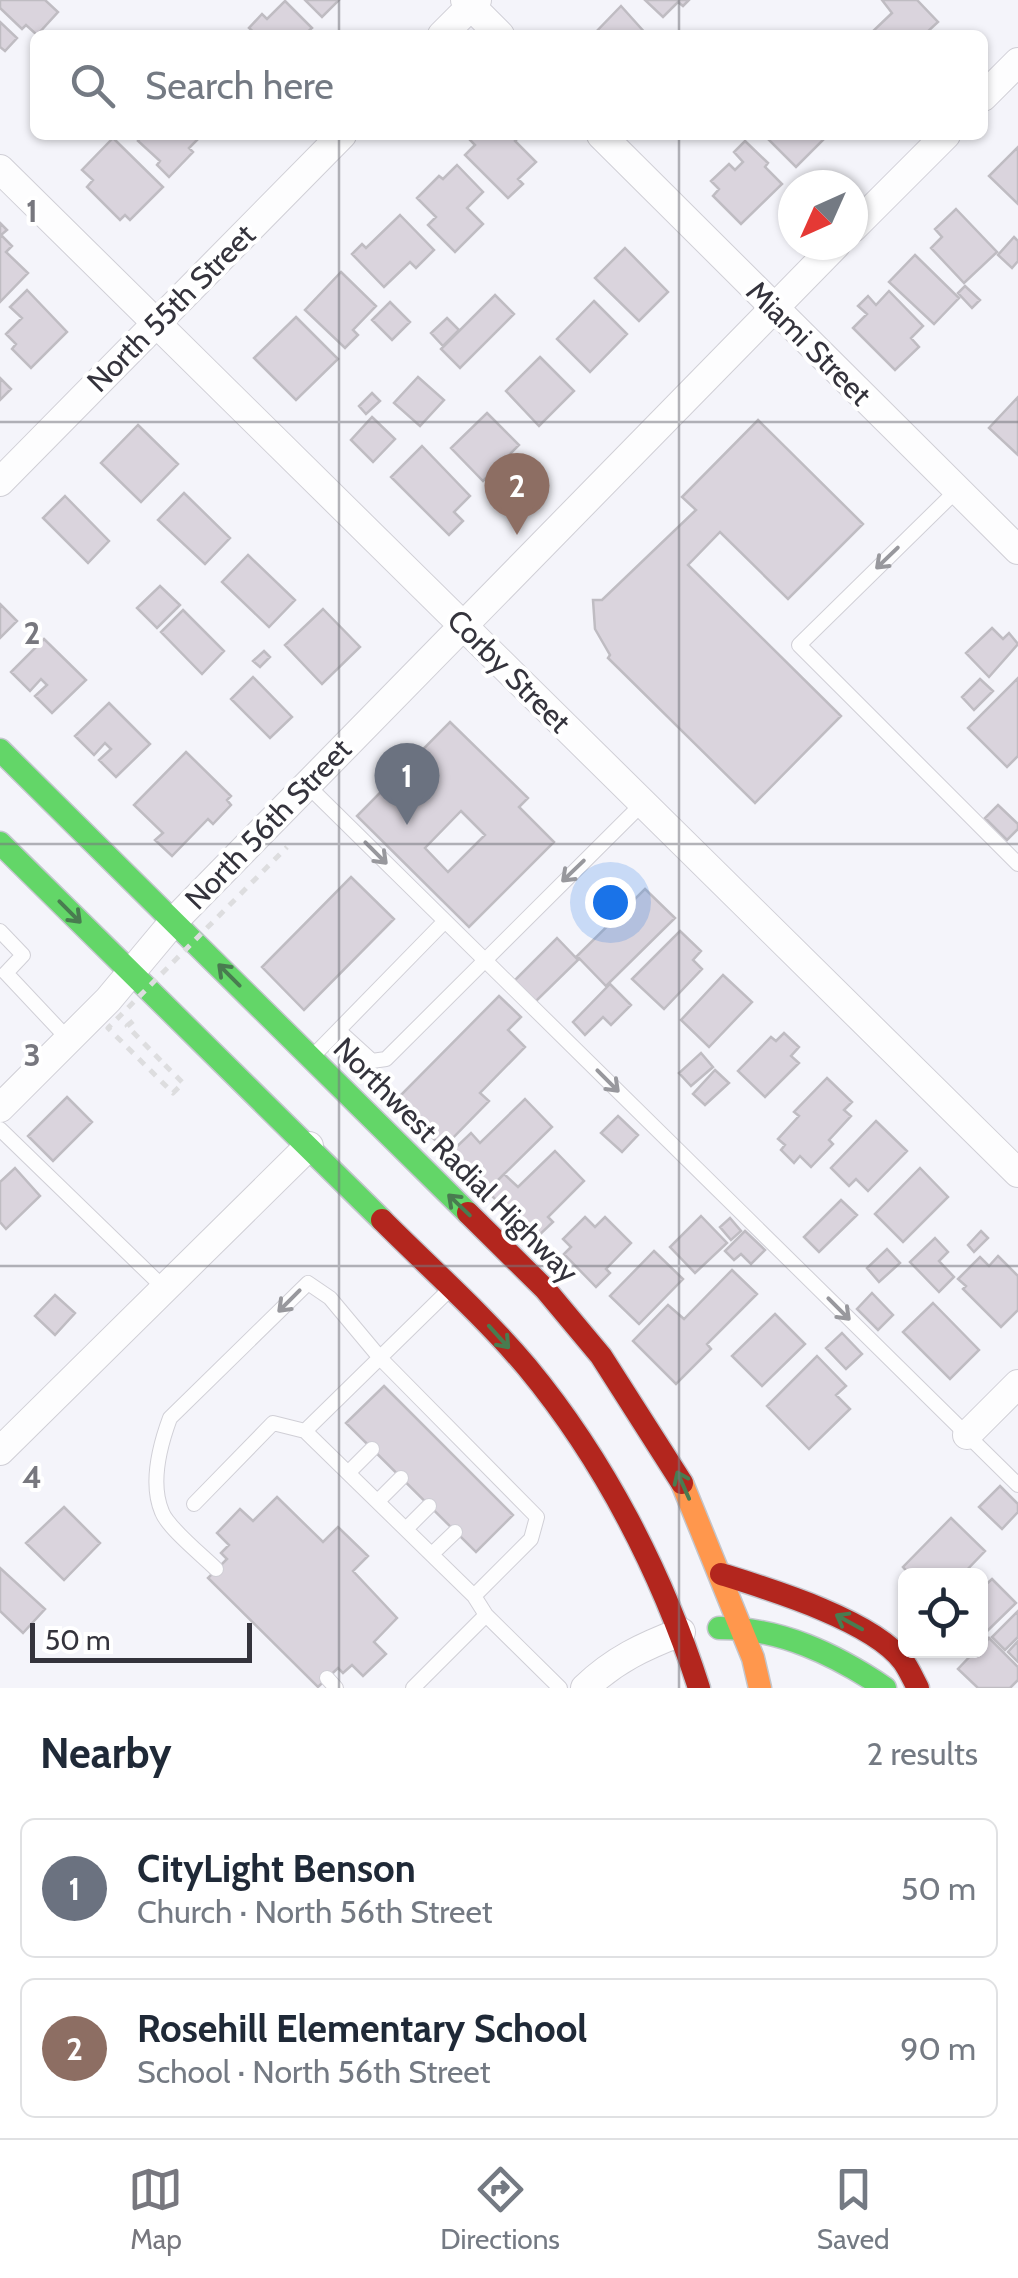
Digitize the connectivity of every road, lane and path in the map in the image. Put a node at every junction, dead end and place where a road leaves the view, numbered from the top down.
1 (471, 2) edge
2 (446, 30) edge
3 (496, 30) edge
4 (1018, 62) edge
5 (988, 92) edge
6 (337, 140) edge
7 (606, 140) edge
8 (941, 140) edge
9 (0, 169) edge
10 (868, 213) edge
11 (821, 260) edge
12 (774, 307) junction
13 (156, 322) junction
14 (0, 482) edge
15 (957, 490) junction
16 (1018, 550) edge
17 (462, 625) junction
18 (0, 750) edge
19 (307, 785) junction
20 (642, 803) junction
21 (1, 845) edge
22 (288, 847) dead end
23 (1018, 864) edge
24 (174, 921) junction
25 (446, 922) junction
26 (0, 931) edge
27 (484, 959) junction
28 (131, 972) junction
29 (339, 1030) junction
30 (69, 1040) junction
31 (312, 1057) junction
32 (165, 1065) dead end
33 (0, 1108) edge
34 (0, 1128) edge
35 (309, 1146) junction
36 (1018, 1173) edge
37 (165, 1288) junction
38 (451, 1288) junction
39 (381, 1358) junction
40 (1018, 1384) edge
41 (422, 1400) junction
42 (409, 1411) dead end
43 (450, 1429) junction
44 (306, 1431) junction
45 (967, 1435) junction
46 (438, 1440) dead end
47 (372, 1449) dead end
48 (0, 1451) edge
49 (348, 1473) junction
50 (401, 1478) dead end
51 (1018, 1484) edge
52 (378, 1501) junction
53 (194, 1504) dead end
54 (429, 1506) dead end
55 (406, 1528) junction
56 (454, 1532) dead end
57 (432, 1554) junction
58 (216, 1569) dead end
59 (721, 1574) junction
60 (474, 1596) junction
61 (486, 1615) junction
62 (738, 1626) junction
63 (681, 1632) junction
64 (413, 1688) edge
65 (560, 1688) edge
66 (585, 1688) edge
67 (699, 1688) edge
68 (760, 1688) edge
69 (884, 1688) edge
70 (918, 1688) edge

1 - 2 street
1 - 3 street
4 - 5 street
6 - 13 street, North 55th Street
7 - 12 street, Miami Street
8 - 10 street
9 - 13 street, Corby Street
11 - 12 street, North 56th Street
12 - 15 street, Miami Street
12 - 17 street, North 56th Street
13 - 14 street, North 55th Street
13 - 17 street, Corby Street
15 - 16 street, Miami Street
15 -> 23 lane
17 - 19 street, North 56th Street
17 - 20 street, Corby Street
18 - 24 main road, Northwest Radial Highway
19 - 24 street, North 56th Street
19 -> 25 lane
20 -> 27 lane
20 - 36 street, Corby Street
21 -> 28 main road
22 - 32 path, bridge
24 - 28 street, North 56th Street
31 -> 24 main road, Northwest Radial Highway
25 - 27 lane
25 - 29 lane
26 - 30 lane
27 - 29 lane
27 -> 45 lane
28 - 30 street, North 56th Street
28 - 35 main road
29 - 31 lane
30 - 33 street, North 56th Street
59 -> 31 main road, Northwest Radial Highway
34 - 37 lane
35 - 37 street
35 - 38 main road
37 - 48 street
38 - 39 lane
38 -> 63 main road
39 - 41 lane
39 - 44 lane
39 -> 58 lane
40 - 45 street
41 - 42 lane
41 - 43 lane
43 - 46 lane
43 - 60 lane
44 - 49 lane
44 - 53 lane
45 - 51 lane
47 - 49 lane
49 - 52 lane
50 - 52 lane
52 - 55 lane
54 - 55 lane
55 - 57 lane
56 - 57 lane
57 - 60 lane
59 - 62 main road, Northwest Radial Highway
70 -> 59 main road
60 - 61 lane
61 - 64 lane
61 - 65 lane
62 - 63 main road
62 - 68 main road, Northwest Radial Highway
62 - 69 main road
63 - 66 street
63 - 67 main road

